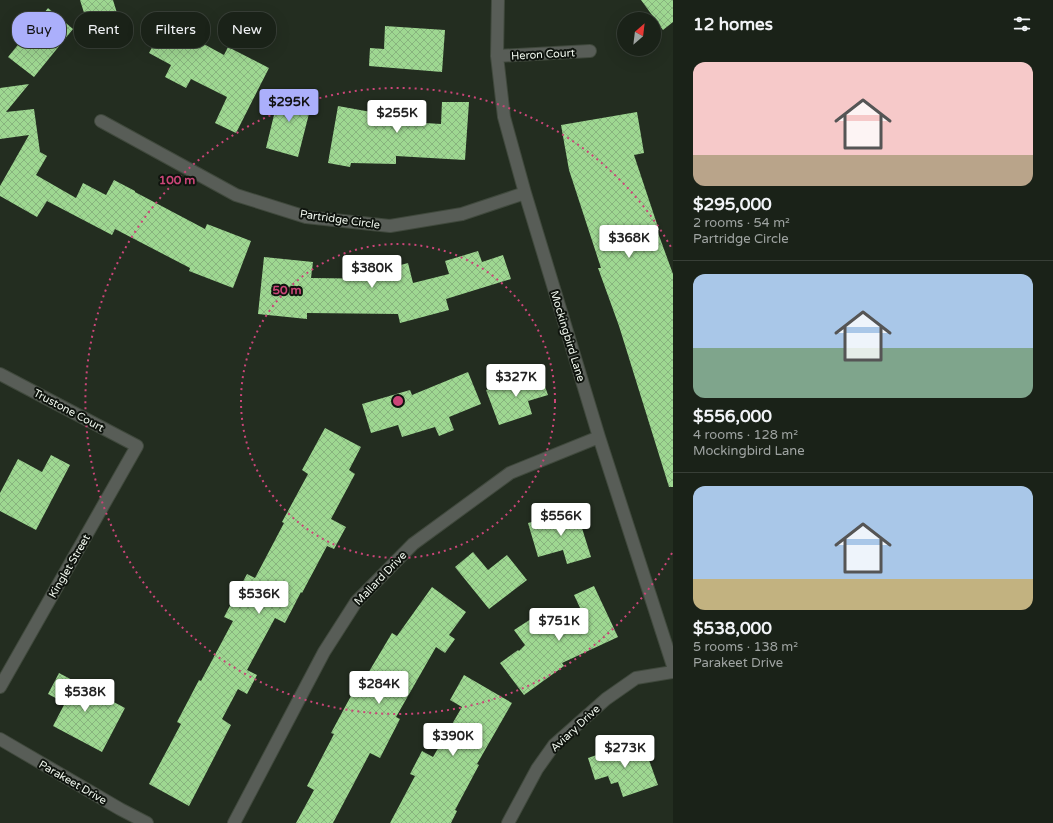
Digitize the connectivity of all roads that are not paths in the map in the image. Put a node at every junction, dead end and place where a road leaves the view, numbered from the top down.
1 (498, 0) edge
2 (590, 51) dead end
3 (497, 56) junction
4 (101, 121) dead end
5 (525, 193) junction
6 (0, 374) edge
7 (599, 437) junction
8 (137, 446) joint
9 (673, 666) edge
10 (673, 672) edge
11 (0, 687) edge
12 (0, 739) edge
13 (146, 823) edge
14 (234, 823) edge
15 (508, 823) edge

1 - 3 street, Mockingbird Lane
2 - 3 street, Heron Court
3 - 5 street, Mockingbird Lane
4 - 5 street, Partridge Circle
5 - 7 street, Mockingbird Lane
6 - 8 street, Trustone Court
7 - 9 street, Mockingbird Lane
7 - 14 street, Mallard Drive
8 - 11 street, Kinglet Street
10 - 15 street, Aviary Drive
12 - 13 street, Parakeet Drive

